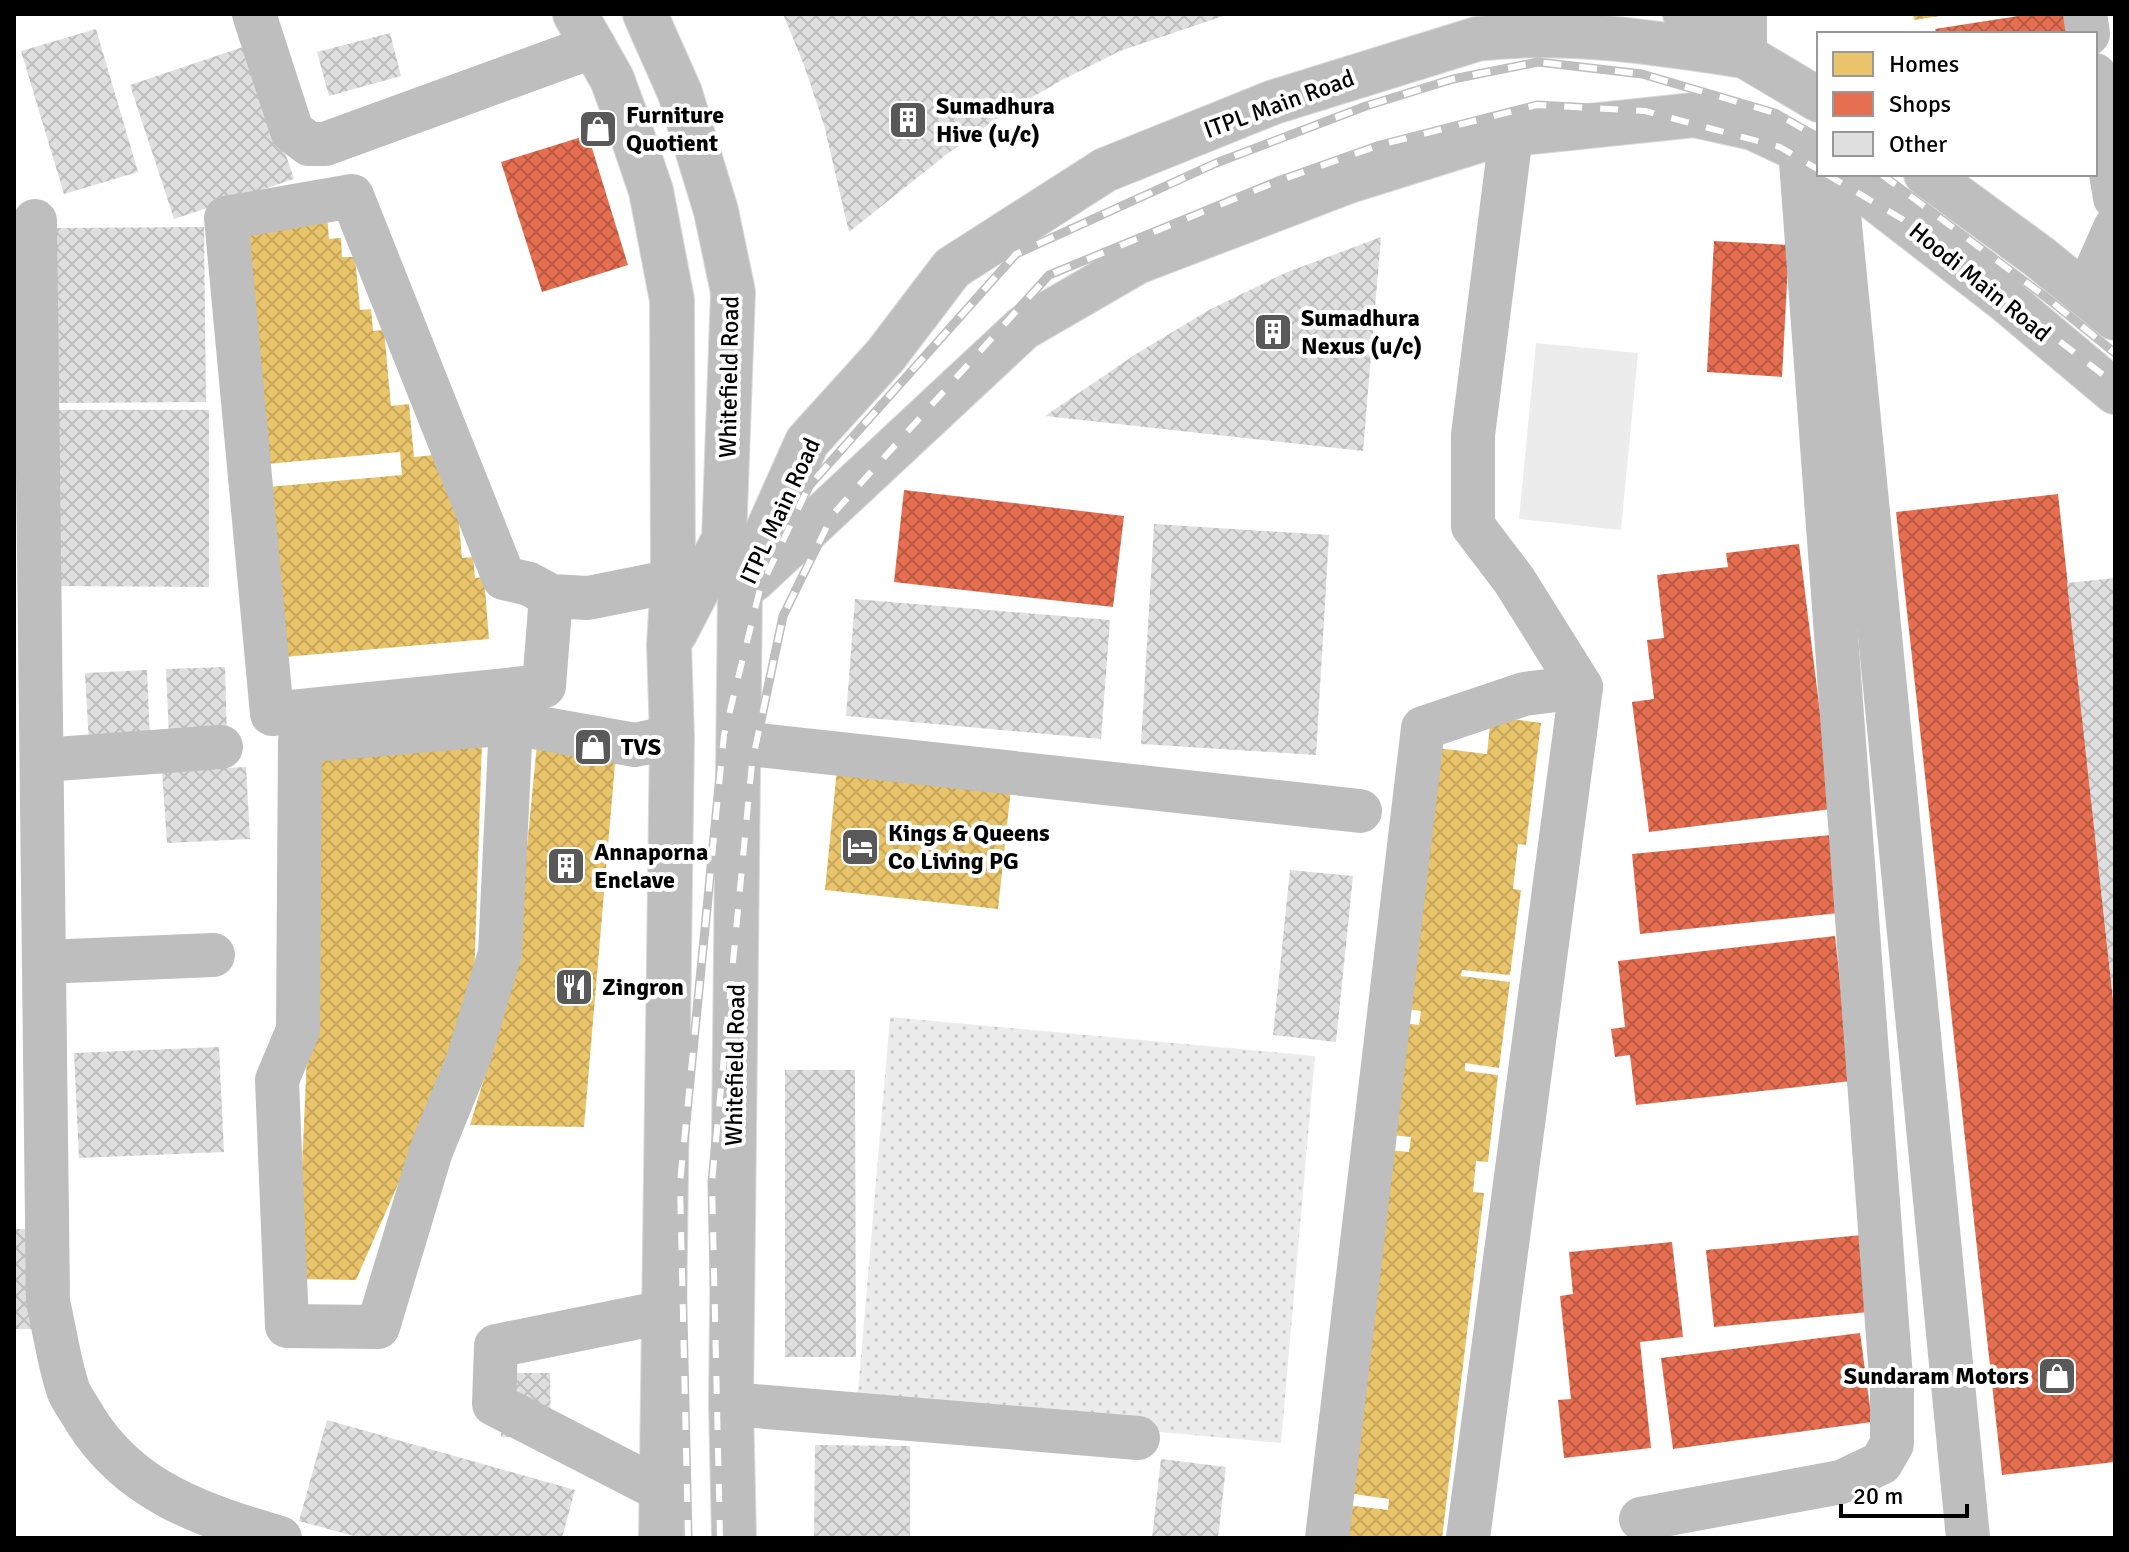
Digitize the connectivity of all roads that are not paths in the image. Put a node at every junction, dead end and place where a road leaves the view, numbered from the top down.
1 (254, 14) edge
2 (645, 14) edge
3 (1610, 14) edge
4 (1682, 26) edge
5 (584, 30) edge
6 (1745, 35) edge
7 (2097, 87) edge
8 (1817, 98) edge
9 (1511, 135) junction
10 (1809, 153) edge
11 (1835, 176) edge
12 (1846, 176) edge
13 (1929, 176) edge
14 (2115, 198) edge
15 (35, 221) dead end
16 (2115, 228) edge
17 (2092, 299) edge
18 (2040, 328) junction
19 (24, 369) edge
20 (2115, 392) edge
21 (27, 565) edge
22 (673, 581) junction
23 (740, 592) junction
24 (551, 596) junction
25 (669, 645) junction
26 (1581, 687) junction
27 (511, 723) junction
28 (672, 737) junction
29 (740, 743) junction
30 (221, 747) dead end
31 (43, 760) junction
32 (1360, 811) dead end
33 (213, 955) dead end
34 (44, 962) junction
35 (664, 1312) junction
36 (731, 1404) junction
37 (1138, 1438) dead end
38 (661, 1490) junction
39 (1641, 1519) dead end
40 (280, 1538) edge
41 (661, 1538) edge
42 (734, 1538) edge
43 (1327, 1538) edge
44 (1468, 1538) edge
45 (1968, 1538) edge

1 - 5 main road
2 - 25 main road, Whitefield Road
3 - 4 main road
4 - 6 main road, ITPL Main Road
4 - 23 main road, ITPL Main Road
5 - 22 main road, Whitefield Road
6 - 8 main road
7 - 14 main road
9 - 10 main road, ITPL Main Road
9 - 23 main road, ITPL Main Road
9 - 26 main road
10 - 39 main road
11 - 45 main road
12 - 18 main road, Hoodi Main Road
13 - 17 main road
15 - 19 main road
16 - 17 main road
17 - 18 main road
18 - 20 main road, Hoodi Main Road
19 - 21 main road
21 - 31 main road
22 - 24 main road
22 - 25 main road, Whitefield Road
23 - 29 main road, Whitefield Road
24 - 24 main road
25 - 28 main road, Whitefield Road
26 - 43 main road
26 - 44 main road
27 - 27 main road
27 - 28 main road
28 - 35 main road, Whitefield Road
29 - 32 main road
29 - 36 main road, Whitefield Road
30 - 31 main road
31 - 34 main road
33 - 34 main road
34 - 40 main road
35 - 38 main road, Whitefield Road
35 - 38 main road
36 - 37 main road
36 - 42 main road, Whitefield Road
38 - 41 main road, Whitefield Road

